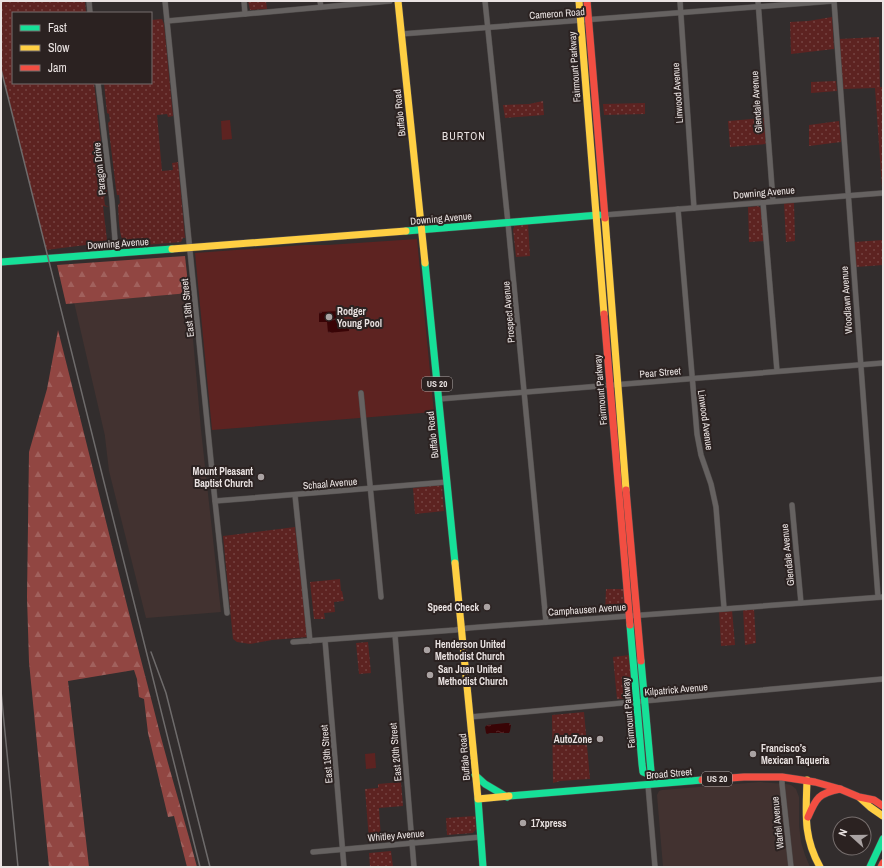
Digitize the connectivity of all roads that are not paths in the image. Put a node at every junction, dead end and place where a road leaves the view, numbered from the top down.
1 (89, 1) edge
2 (166, 1) edge
3 (244, 1) edge
4 (320, 1) edge
5 (390, 1) edge
6 (398, 1) edge
7 (485, 1) edge
8 (578, 1) edge
9 (587, 1) edge
10 (680, 1) edge
11 (833, 1) edge
12 (758, 4) edge
13 (321, 7) junction
14 (90, 12) edge
15 (680, 12) junction
16 (245, 14) junction
17 (580, 20) junction
18 (589, 20) junction
19 (167, 21) junction
20 (488, 27) junction
21 (402, 34) junction
22 (98, 84) edge
23 (883, 192) edge
24 (848, 195) junction
25 (773, 201) junction
26 (763, 202) junction
27 (694, 208) junction
28 (678, 209) junction
29 (604, 215) junction
30 (596, 216) junction
31 (508, 223) junction
32 (421, 230) junction
33 (190, 247) junction
34 (116, 253) junction
35 (1, 262) edge
36 (883, 363) edge
37 (860, 364) junction
38 (777, 371) junction
39 (691, 378) junction
40 (618, 384) junction
41 (610, 385) junction
42 (524, 392) junction
43 (361, 393) dead end
44 (438, 399) junction
45 (447, 482) junction
46 (370, 489) junction
47 (295, 495) junction
48 (215, 501) junction
49 (792, 505) dead end
50 (380, 597) dead end
51 (880, 597) edge
52 (801, 602) junction
53 (724, 608) junction
54 (227, 613) dead end
55 (633, 615) junction
56 (546, 622) junction
57 (462, 629) junction
58 (395, 635) junction
59 (325, 640) junction
60 (310, 641) junction
61 (293, 642) dead end
62 (883, 679) edge
63 (641, 701) junction
64 (470, 716) junction
65 (475, 775) junction
66 (782, 776) junction
67 (807, 780) junction
68 (648, 785) junction
69 (840, 790) junction
70 (507, 797) junction
71 (859, 797) junction
72 (478, 799) junction
73 (883, 806) edge
74 (883, 816) edge
75 (807, 820) junction
76 (481, 837) junction
77 (883, 839) edge
78 (412, 843) junction
79 (342, 849) junction
80 (313, 852) dead end
81 (883, 863) edge
82 (344, 867) edge
83 (414, 867) edge
84 (483, 867) edge
85 (655, 867) edge
86 (791, 867) edge
87 (820, 867) edge
88 (870, 867) edge
89 (881, 867) edge

1 - 14 street
2 - 19 street, East 18th Street
3 - 16 street
4 - 13 street
5 - 13 street
6 - 21 main road, Buffalo Road / US 20
7 - 20 street, Prospect Avenue
8 - 17 main road, Fairmount Parkway
9 - 18 main road, Fairmount Parkway
10 - 15 street, Linwood Avenue
11 - 12 street, Cameron Road
11 - 24 street, Woodlawn Avenue
12 - 15 street, Cameron Road
12 - 25 street, Glendale Avenue
13 - 16 street
15 - 18 street, Cameron Road
15 - 27 street, Linwood Avenue
16 - 19 street
17 - 18 street, Cameron Road
17 - 20 street, Cameron Road
17 - 30 main road, Fairmount Parkway
18 - 29 main road, Fairmount Parkway
19 - 33 street, East 18th Street
20 - 21 street, Cameron Road
20 - 31 street, Prospect Avenue
21 - 32 main road, Buffalo Road / US 20
22 - 34 street, Paragon Drive
23 - 24 street, Downing Avenue
24 - 25 street, Downing Avenue
24 - 37 street, Woodlawn Avenue
25 - 26 street, Downing Avenue
26 - 27 street, Downing Avenue
26 - 38 street
27 - 28 street, Downing Avenue
28 - 29 street, Downing Avenue
28 - 39 street, Linwood Avenue
29 - 30 main road, Downing Avenue
29 - 40 main road, Fairmount Parkway
30 - 31 main road, Downing Avenue
30 - 41 main road, Fairmount Parkway
31 - 32 main road, Downing Avenue
31 - 42 street, Prospect Avenue
32 - 33 main road, Downing Avenue
32 - 44 main road, Buffalo Road / US 20
33 - 34 main road, Downing Avenue
33 - 48 street, East 18th Street
34 - 35 main road, Downing Avenue
36 - 37 street, Pear Street
37 - 38 street, Pear Street
37 - 51 street, Woodlawn Avenue
38 - 39 street, Pear Street
39 - 40 street, Pear Street
39 - 53 street, Linwood Avenue
40 - 41 street, Pear Street
40 - 55 main road, Fairmount Parkway
41 - 42 street, Pear Street
41 - 55 main road, Fairmount Parkway
42 - 44 street, Pear Street
42 - 56 street, Prospect Avenue
43 - 46 street
44 - 45 main road, Buffalo Road / US 20
45 - 46 street, Schaal Avenue
45 - 57 main road, Buffalo Road / US 20
46 - 47 street, Schaal Avenue
46 - 50 street
47 - 48 street, Schaal Avenue
47 - 60 street
48 - 54 street, East 18th Street
49 - 52 street, Glendale Avenue
51 - 52 street, Camphausen Avenue
52 - 53 street, Camphausen Avenue
53 - 55 street, Camphausen Avenue
55 - 56 street, Camphausen Avenue
55 - 63 main road, Fairmount Parkway
56 - 57 street, Camphausen Avenue
57 - 58 street, Camphausen Avenue
57 - 64 main road, Buffalo Road / US 20
58 - 59 street, Camphausen Avenue
58 - 78 street, East 20th Street
59 - 60 street, Camphausen Avenue
59 - 79 street, East 19th Street
60 - 61 street, Camphausen Avenue
62 - 63 street, Kilpatrick Avenue
63 - 64 street, Kilpatrick Avenue
63 - 68 main road, Fairmount Parkway
64 - 65 main road, Buffalo Road / US 20
65 - 70 main road
65 - 72 main road, Buffalo Road / US 20
66 - 67 main road, Broad Street / US 20
66 - 68 main road, Broad Street / US 20
66 - 86 street, Warfel Avenue
67 - 69 main road, Broad Street / US 20
67 - 75 main road
68 - 70 main road, Broad Street / US 20
68 - 85 street, Fairmount Parkway
69 - 71 main road, Broad Street / US 20
69 - 75 main road
70 - 72 main road, Broad Street / US 20
71 - 73 main road, Broad Street / US 20
71 - 74 main road, Broad Street / US 20
72 - 76 main road, Buffalo Road
75 - 87 main road
76 - 78 street, Whitley Avenue
76 - 84 main road, Buffalo Road
77 - 88 main road
78 - 79 street, Whitley Avenue
78 - 83 street, East 20th Street
79 - 80 street, Whitley Avenue
79 - 82 street, East 19th Street
81 - 89 main road

